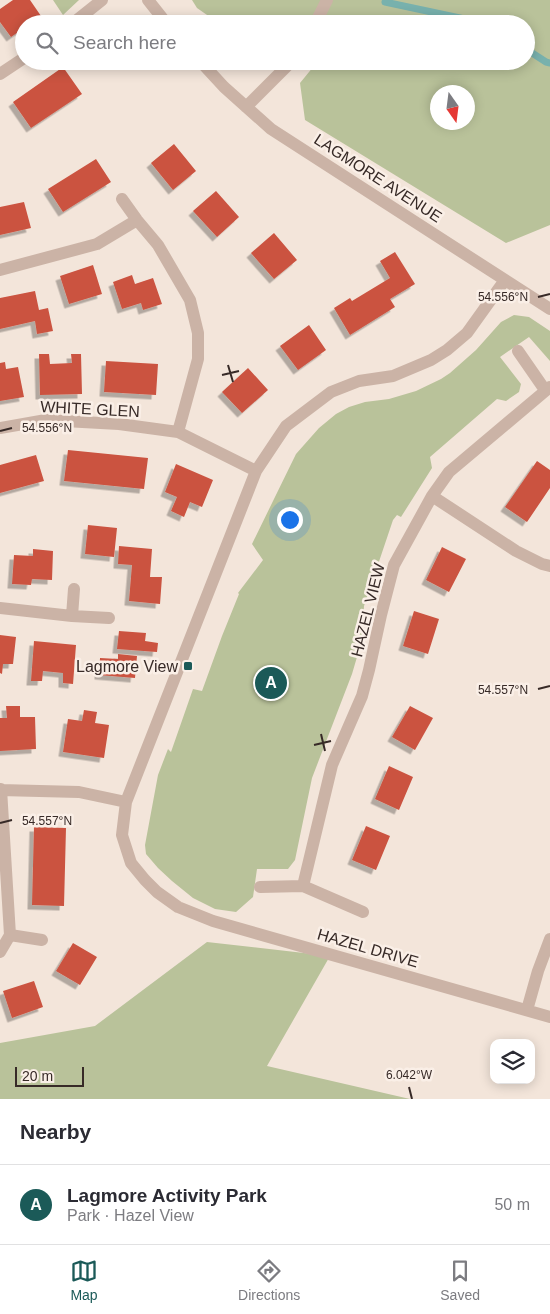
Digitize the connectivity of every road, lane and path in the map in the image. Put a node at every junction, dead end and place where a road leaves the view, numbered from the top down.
1 (102, 0) edge
2 (148, 0) edge
3 (327, 0) edge
4 (83, 15) edge
5 (160, 15) edge
6 (320, 15) edge
7 (15, 64) edge
8 (208, 70) edge
9 (283, 70) edge
10 (0, 74) edge
11 (246, 107) junction
12 (122, 199) dead end
13 (137, 220) junction
14 (0, 270) edge
15 (505, 280) junction
16 (550, 309) edge
17 (518, 352) dead end
18 (548, 388) edge
19 (0, 428) edge
20 (178, 432) junction
21 (256, 471) junction
22 (432, 496) junction
23 (550, 566) edge
24 (74, 589) dead end
25 (0, 608) edge
26 (72, 616) junction
27 (109, 618) dead end
28 (0, 790) edge
29 (126, 802) junction
30 (303, 886) junction
31 (260, 887) dead end
32 (363, 912) dead end
33 (10, 934) junction
34 (550, 939) edge
35 (42, 940) dead end
36 (0, 952) edge
37 (527, 1010) junction
38 (550, 1017) edge

1 - 4 street
2 - 5 street
3 - 6 street
7 - 10 street
8 - 11 street, LAGMORE AVENUE
9 - 11 street
11 - 15 street, LAGMORE AVENUE
12 - 13 street
13 - 14 street
13 - 20 street
15 - 16 street, LAGMORE AVENUE
15 - 21 street
17 - 18 street, HAZEL VIEW
18 - 22 street, HAZEL VIEW
19 - 20 street, WHITE GLEN
20 - 21 street, WHITE GLEN
21 - 29 street
22 - 23 street
22 - 30 street, HAZEL VIEW
24 - 26 street
25 - 26 street
26 - 27 street
28 - 29 street
28 - 33 street
29 - 37 street, HAZEL DRIVE
30 - 31 street
30 - 32 street
33 - 35 street
33 - 36 street
34 - 37 street
37 - 38 street, HAZEL DRIVE

